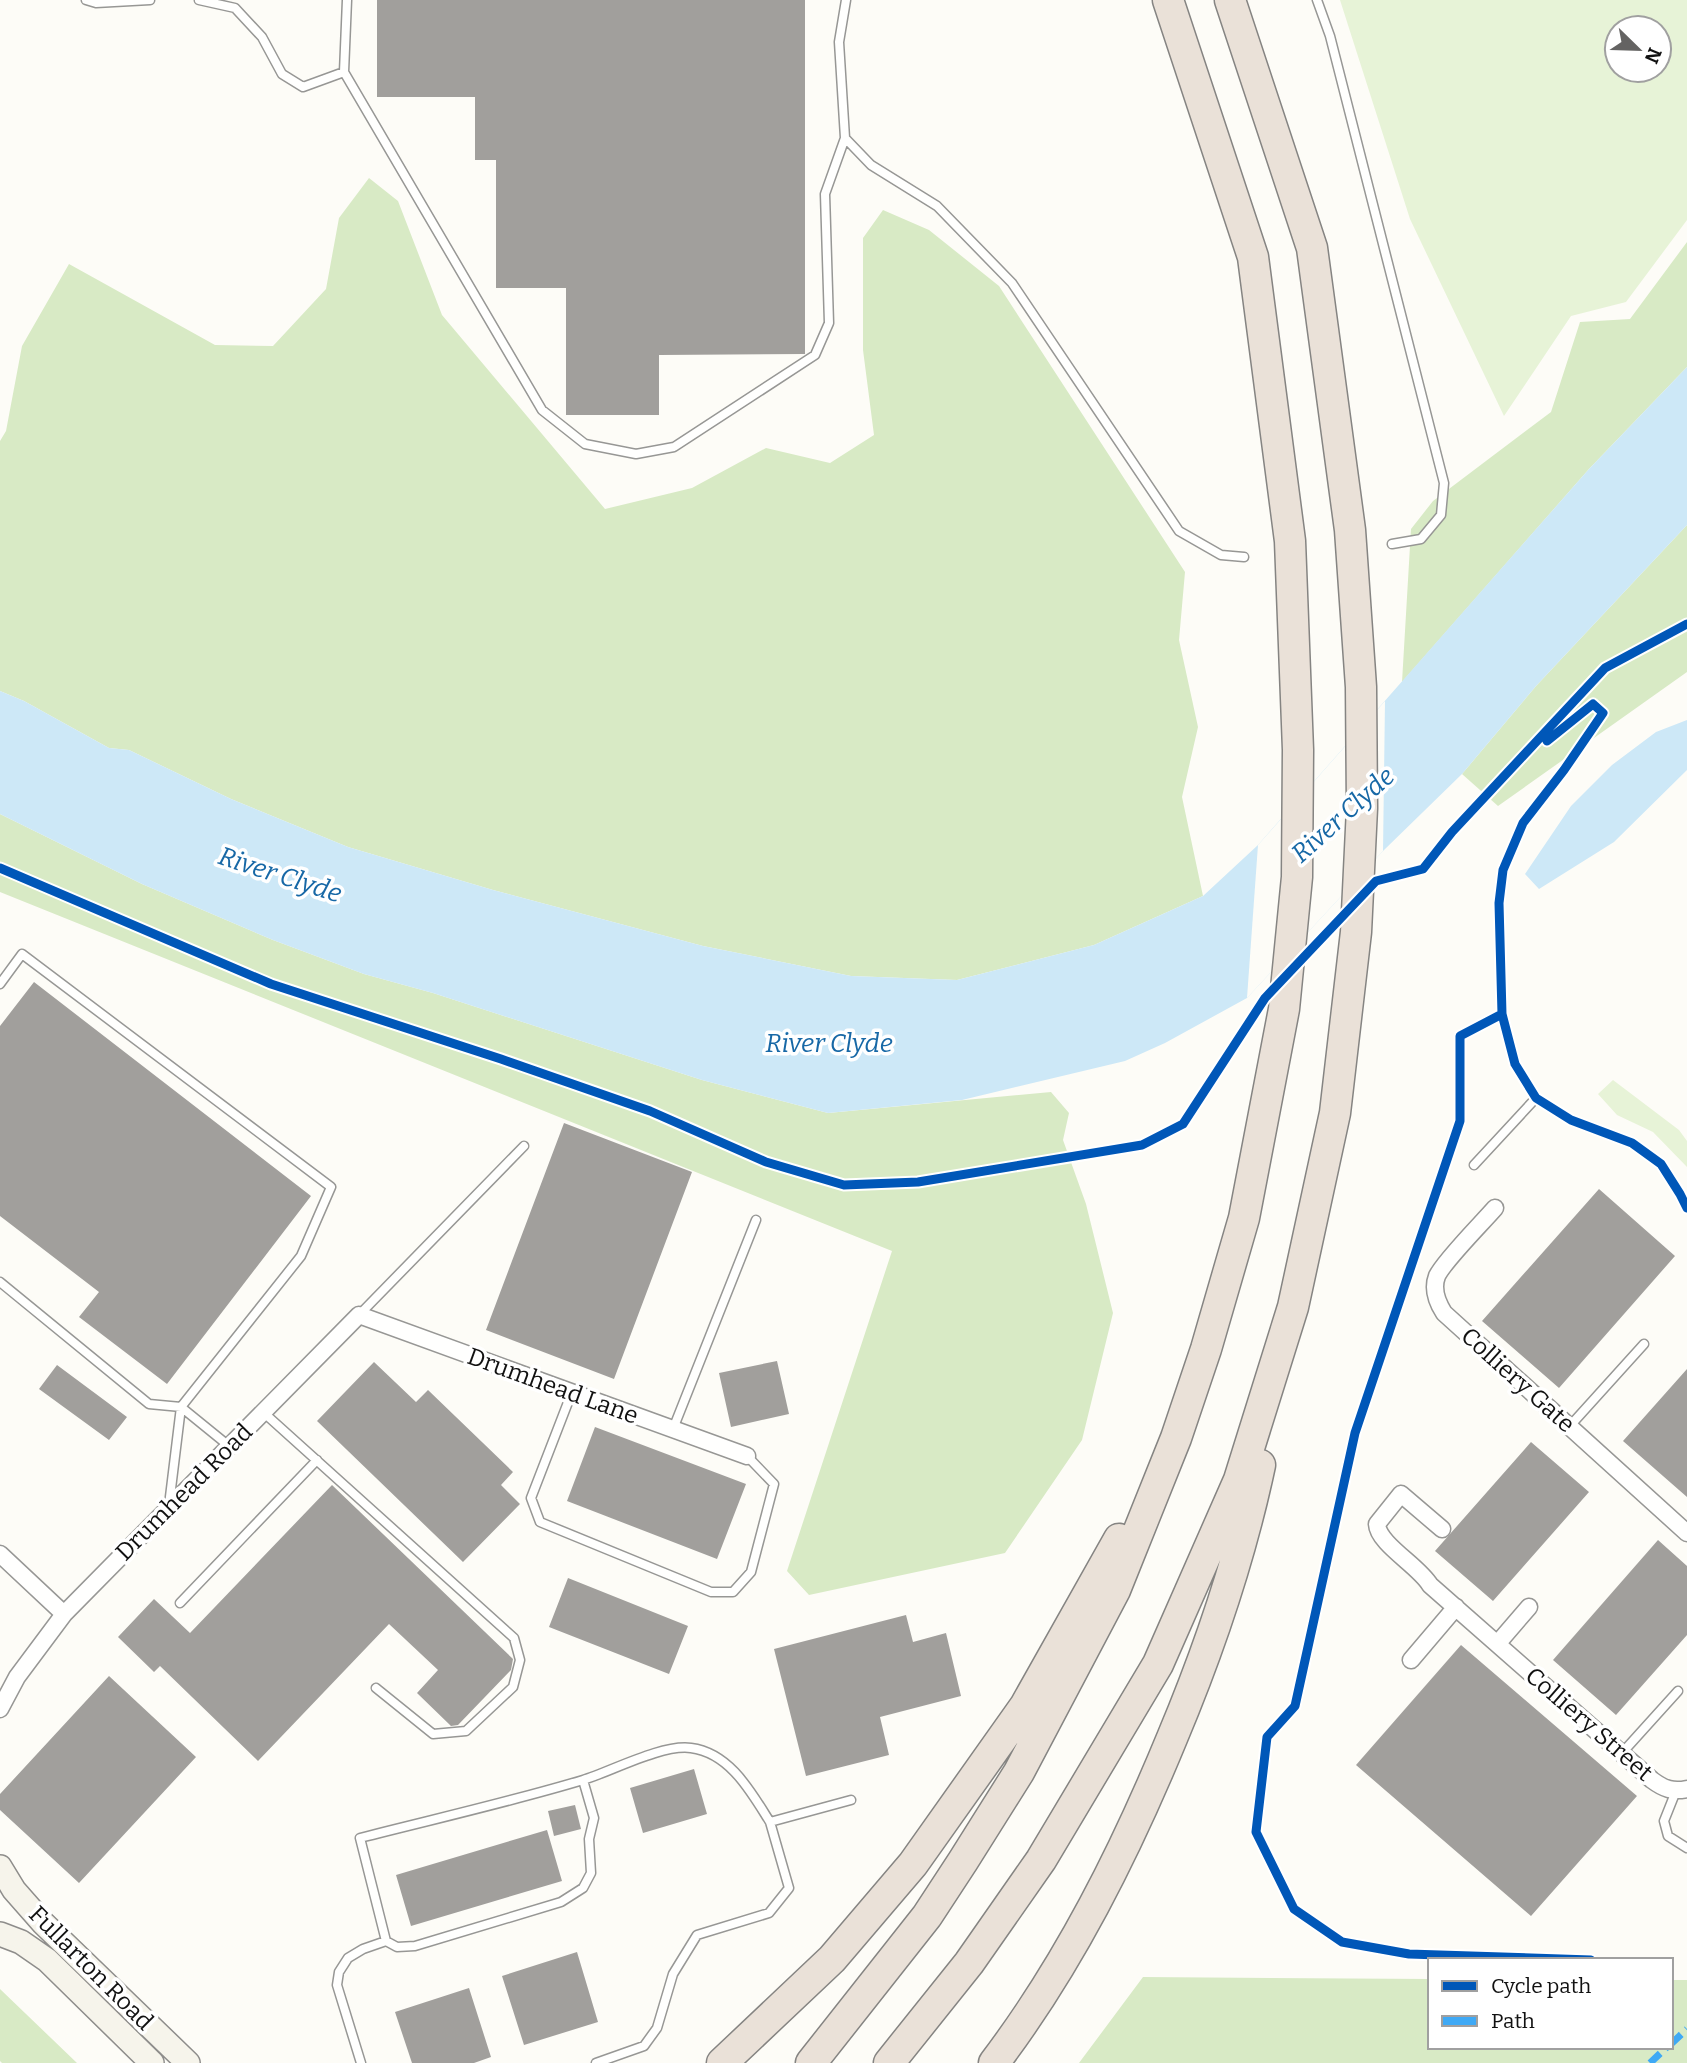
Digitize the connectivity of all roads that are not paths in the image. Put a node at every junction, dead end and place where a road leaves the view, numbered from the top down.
1 (86, 0) edge
2 (150, 0) edge
3 (199, 0) edge
4 (347, 0) edge
5 (846, 0) edge
6 (1168, 0) edge
7 (1230, 0) edge
8 (1317, 0) edge
9 (344, 72) junction
10 (845, 138) junction
11 (1392, 544) dead end
12 (1244, 557) dead end
13 (0, 984) edge
14 (1536, 1098) dead end
15 (524, 1146) dead end
16 (1474, 1165) dead end
17 (1495, 1208) dead end
18 (756, 1220) dead end
19 (0, 1282) edge
20 (1293, 1307) junction
21 (359, 1315) junction
22 (1644, 1344) dead end
23 (572, 1392) junction
24 (181, 1408) junction
25 (263, 1412) junction
26 (1570, 1427) junction
27 (673, 1429) junction
28 (1176, 1438) junction
29 (229, 1446) junction
30 (747, 1456) joint
31 (317, 1460) junction
32 (168, 1508) junction
33 (1442, 1529) dead end
34 (1687, 1533) edge
35 (0, 1554) edge
36 (180, 1603) dead end
37 (1457, 1607) junction
38 (1529, 1607) dead end
39 (64, 1614) junction
40 (1498, 1643) junction
41 (1411, 1660) dead end
42 (17, 1677) junction
43 (0, 1688) edge
44 (376, 1688) dead end
45 (1678, 1691) dead end
46 (0, 1709) edge
47 (1622, 1753) junction
48 (583, 1780) junction
49 (1682, 1790) edge
50 (851, 1800) dead end
51 (770, 1822) junction
52 (1687, 1848) edge
53 (0, 1867) edge
54 (0, 1934) edge
55 (386, 1941) junction
56 (152, 2063) edge
57 (188, 2063) edge
58 (362, 2063) edge
59 (596, 2063) edge
60 (722, 2063) edge
61 (811, 2063) edge
62 (889, 2063) edge
63 (994, 2063) edge

1 - 2 lane
3 - 9 lane
4 - 9 lane
5 - 10 lane
6 - 28 highway
7 - 20 highway
8 - 11 lane
9 - 10 lane
10 - 12 lane
13 - 24 lane
14 - 16 lane
15 - 21 lane
17 - 26 street, Colliery Gate
18 - 27 lane
19 - 24 lane
20 - 62 highway
20 - 63 highway
21 - 23 street, Drumhead Lane
21 - 25 street, Drumhead Road
22 - 26 lane
23 - 27 street, Drumhead Lane
23 - 30 lane
24 - 29 lane
24 - 32 lane
25 - 29 street, Drumhead Road
25 - 31 lane
26 - 34 street, Colliery Gate
27 - 30 street, Drumhead Lane
28 - 60 highway
28 - 61 highway
29 - 32 street, Drumhead Road
31 - 36 lane
31 - 44 lane
32 - 39 street, Drumhead Road
33 - 37 street, Colliery Street
35 - 39 street
37 - 40 street, Colliery Street
37 - 41 street
38 - 40 street
39 - 42 street, Drumhead Road
40 - 47 street, Colliery Street
42 - 43 street
42 - 46 street
45 - 47 lane
47 - 49 street, Colliery Street
48 - 51 lane
48 - 55 lane
48 - 55 lane
49 - 52 lane
50 - 51 lane
51 - 59 lane
53 - 57 street, Fullarton Road
54 - 56 street, Fullarton Road
55 - 58 lane

